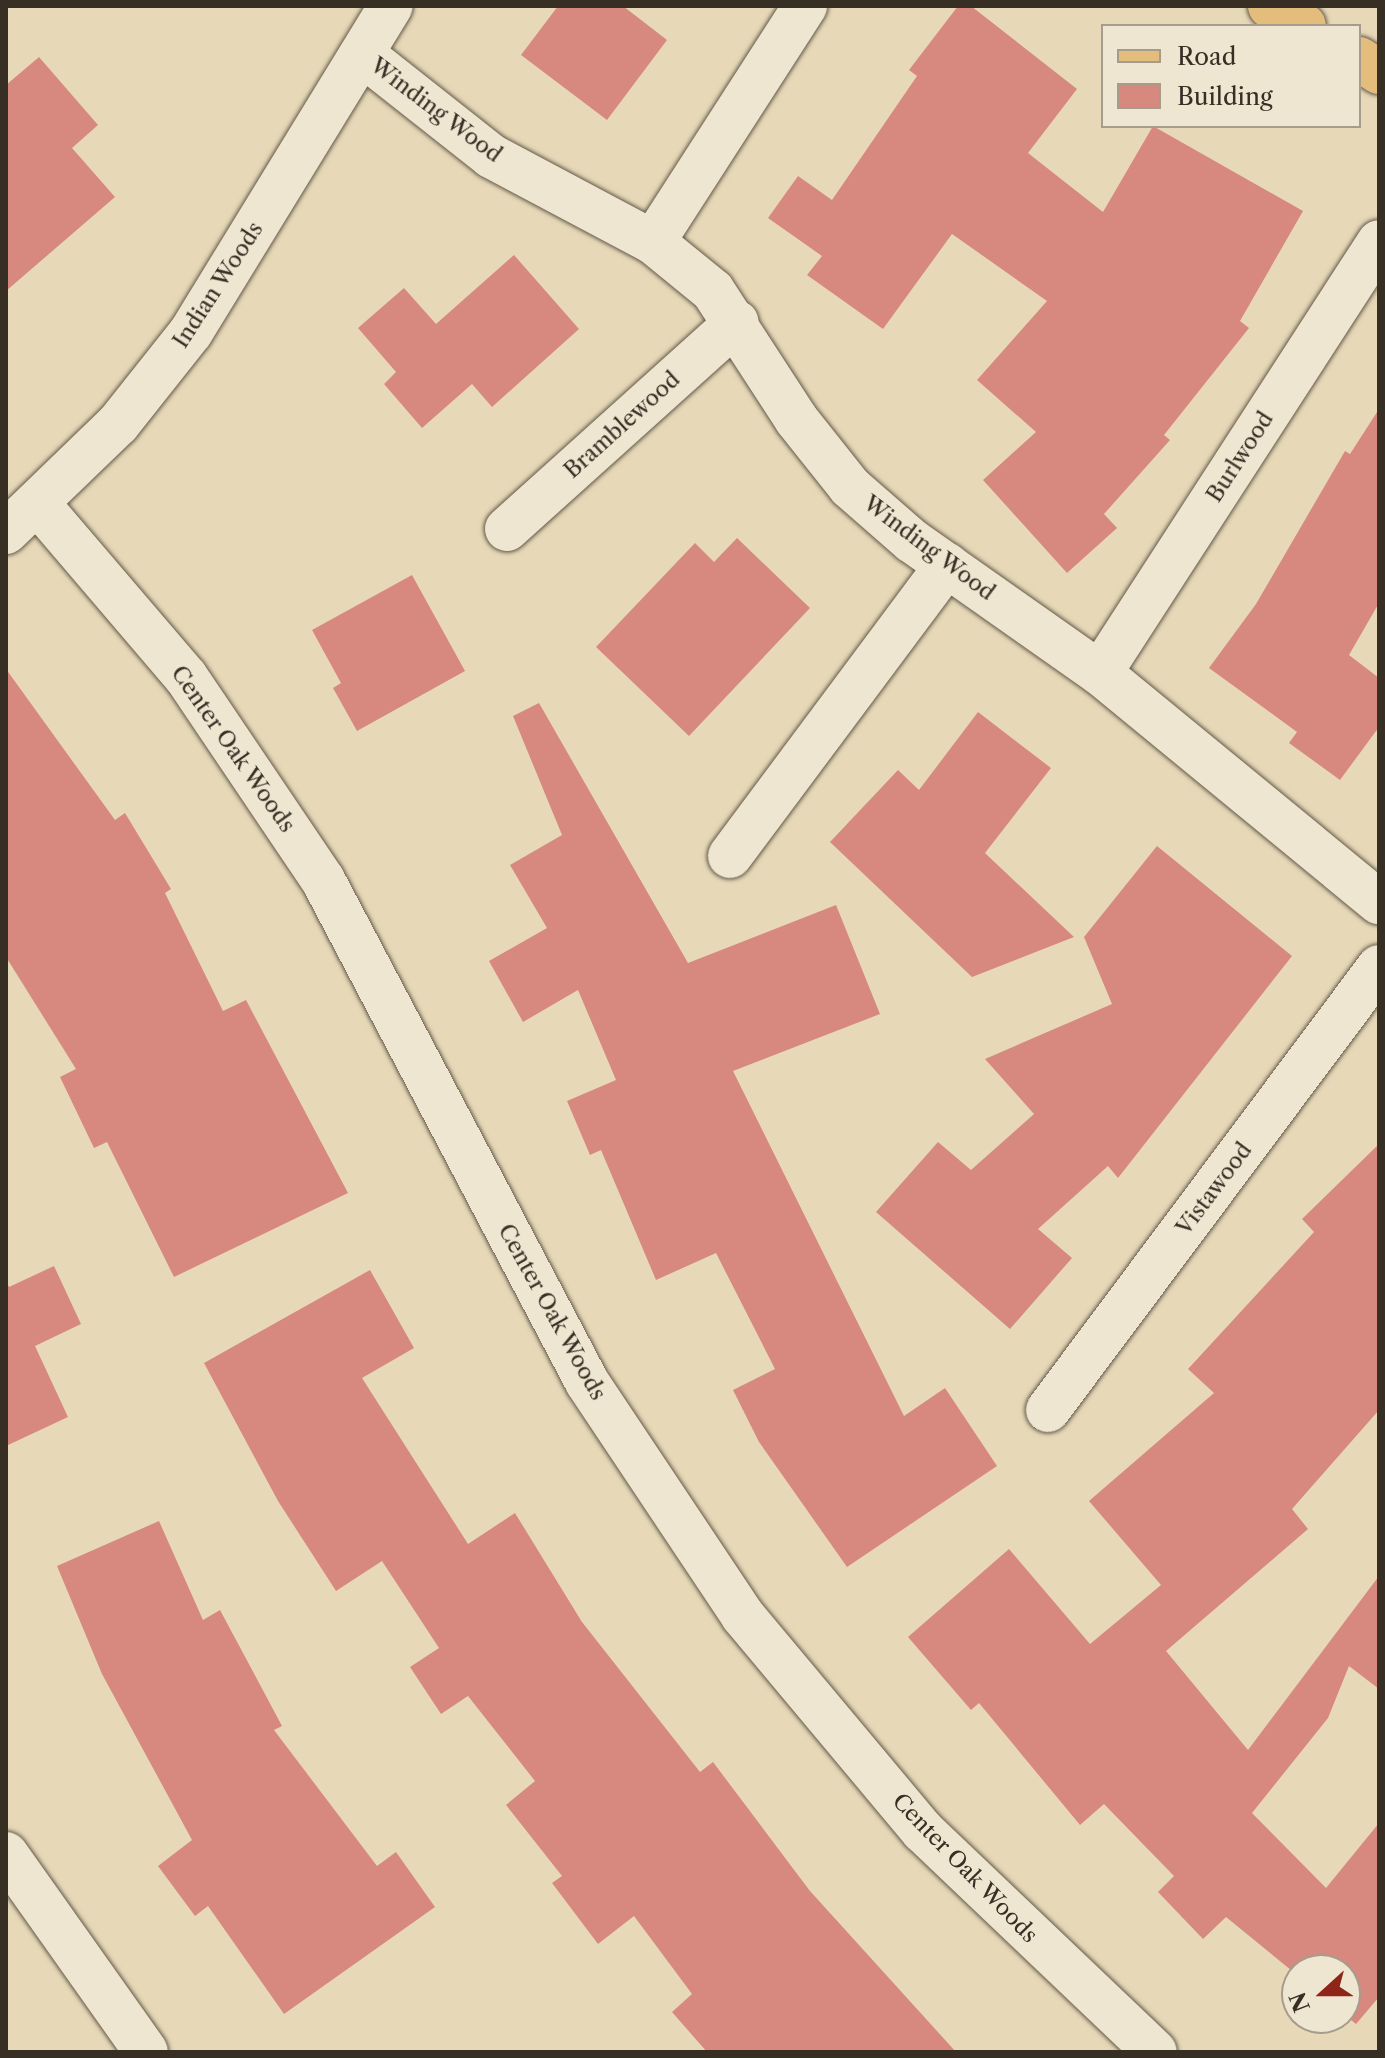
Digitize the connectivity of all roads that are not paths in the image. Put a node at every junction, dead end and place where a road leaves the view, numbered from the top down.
1 (391, 6) edge
2 (805, 6) edge
3 (1270, 6) edge
4 (1301, 24) edge
5 (362, 54) junction
6 (1361, 60) edge
7 (1379, 72) edge
8 (653, 242) junction
9 (1379, 242) edge
10 (737, 322) junction
11 (39, 505) junction
12 (507, 529) dead end
13 (6, 532) edge
14 (947, 565) junction
15 (1100, 673) junction
16 (730, 856) dead end
17 (1379, 902) edge
18 (1379, 967) edge
19 (1048, 1410) dead end
20 (6, 1854) edge
21 (146, 2052) edge
22 (1155, 2052) edge

1 - 5 street, Indian Woods
2 - 8 street
3 - 4 main road
5 - 8 street, Winding Wood
5 - 11 street, Indian Woods
6 - 7 main road
8 - 10 street, Winding Wood
9 - 15 street, Burlwood
10 - 12 street, Bramblewood
10 - 14 street, Winding Wood
11 - 13 street, Indian Woods
11 - 22 street, Center Oak Woods
14 - 15 street, Winding Wood
14 - 16 street
15 - 17 street, Winding Wood
18 - 19 street, Vistawood
20 - 21 street

